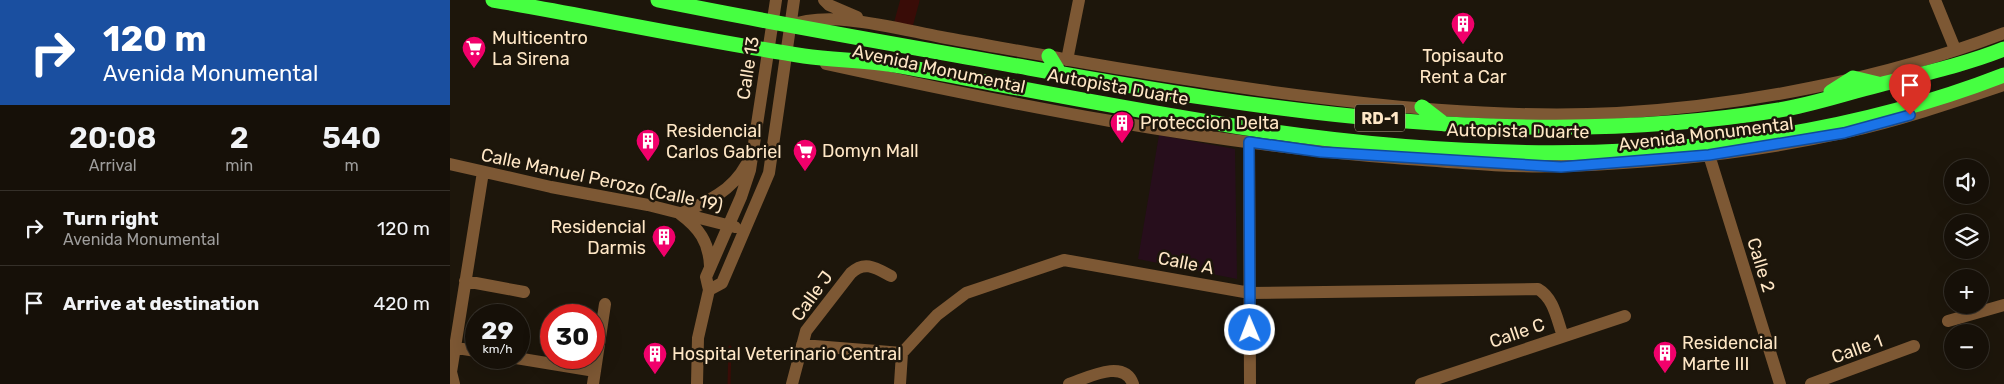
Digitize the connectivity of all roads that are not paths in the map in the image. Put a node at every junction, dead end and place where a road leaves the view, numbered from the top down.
1 (493, 0) edge
2 (658, 0) edge
3 (776, 0) edge
4 (794, 0) edge
5 (824, 0) edge
6 (1079, 0) edge
7 (1935, 0) edge
8 (772, 22) junction
9 (881, 25) junction
10 (789, 26) junction
11 (2004, 33) edge
12 (769, 49) junction
13 (1956, 49) junction
14 (2004, 49) edge
15 (786, 53) junction
16 (1045, 56) junction
17 (1067, 60) junction
18 (1027, 68) junction
19 (1060, 74) junction
20 (2004, 75) edge
21 (1853, 78) junction
22 (1879, 85) junction
23 (2004, 85) edge
24 (1820, 99) junction
25 (1417, 106) junction
26 (1395, 119) junction
27 (1444, 124) junction
28 (1249, 142) junction
29 (754, 150) junction
30 (1709, 155) junction
31 (450, 164) edge
32 (484, 172) junction
33 (680, 214) junction
34 (728, 225) junction
35 (745, 230) junction
36 (710, 268) junction
37 (891, 276) dead end
38 (465, 281) junction
39 (709, 290) junction
40 (524, 292) dead end
41 (1250, 293) junction
42 (2004, 305) edge
43 (1624, 316) dead end
44 (1948, 322) dead end
45 (1563, 336) junction
46 (802, 345) junction
47 (1914, 346) dead end
48 (452, 347) edge
49 (465, 349) edge
50 (902, 353) junction
51 (530, 360) edge
52 (595, 371) joint
53 (454, 384) edge
54 (593, 384) edge
55 (697, 384) edge
56 (792, 384) edge
57 (900, 384) edge
58 (1069, 384) edge
59 (1133, 384) edge
60 (1250, 384) edge
61 (1421, 384) edge
62 (1780, 384) edge
63 (1811, 384) edge

1 - 12 highway, Autopista Duarte / RD-1
2 - 8 highway, Autopista Duarte / RD-1
3 - 8 street, Calle 13
4 - 10 street
5 - 9 street, Avenida Monumental
6 - 17 street
7 - 13 street
8 - 10 highway, Autopista Duarte / RD-1
8 - 12 street, Calle 13
9 - 10 street, Avenida Monumental
9 - 16 street, Avenida Monumental
10 - 15 street
10 - 18 highway, Autopista Duarte / RD-1
11 - 13 street, Avenida Monumental
12 - 15 highway, Autopista Duarte / RD-1
12 - 29 street, Calle 13
13 - 21 street, Avenida Monumental
14 - 22 highway, Autopista Duarte / RD-1
15 - 20 highway, Autopista Duarte / RD-1
15 - 28 street, Avenida Monumental
15 - 35 street
16 - 17 street, Avenida Monumental
16 - 18 highway
16 - 19 highway
17 - 25 street, Avenida Monumental
18 - 19 highway, Autopista Duarte / RD-1
19 - 26 highway, Autopista Duarte / RD-1
21 - 22 highway
21 - 24 highway
21 - 25 street, Avenida Monumental
22 - 24 highway, Autopista Duarte / RD-1
23 - 30 street, Avenida Monumental
24 - 27 highway, Autopista Duarte / RD-1
25 - 26 highway
25 - 27 highway
26 - 27 highway, Autopista Duarte / RD-1
28 - 30 street, Avenida Monumental
28 - 41 street
29 - 33 street
29 - 34 street
30 - 62 street, Calle 2
31 - 32 street, Calle Manuel Perozo (Calle 19)
32 - 33 street, Calle Manuel Perozo (Calle 19)
32 - 38 street
33 - 34 street, Calle Manuel Perozo (Calle 19)
33 - 36 street
34 - 35 street, Calle Manuel Perozo (Calle 19)
34 - 36 street
35 - 39 street
36 - 39 street
37 - 46 street, Calle J
38 - 40 street
38 - 48 street
39 - 55 street
41 - 45 street, Calle A
41 - 50 street, Calle A
41 - 60 street
42 - 44 street
43 - 45 street, Calle C
45 - 61 street, Calle C
46 - 50 street
46 - 56 street, Calle J
47 - 63 street, Calle 1
48 - 49 street
48 - 53 street
50 - 57 street
51 - 52 street
52 - 54 street
58 - 59 street

